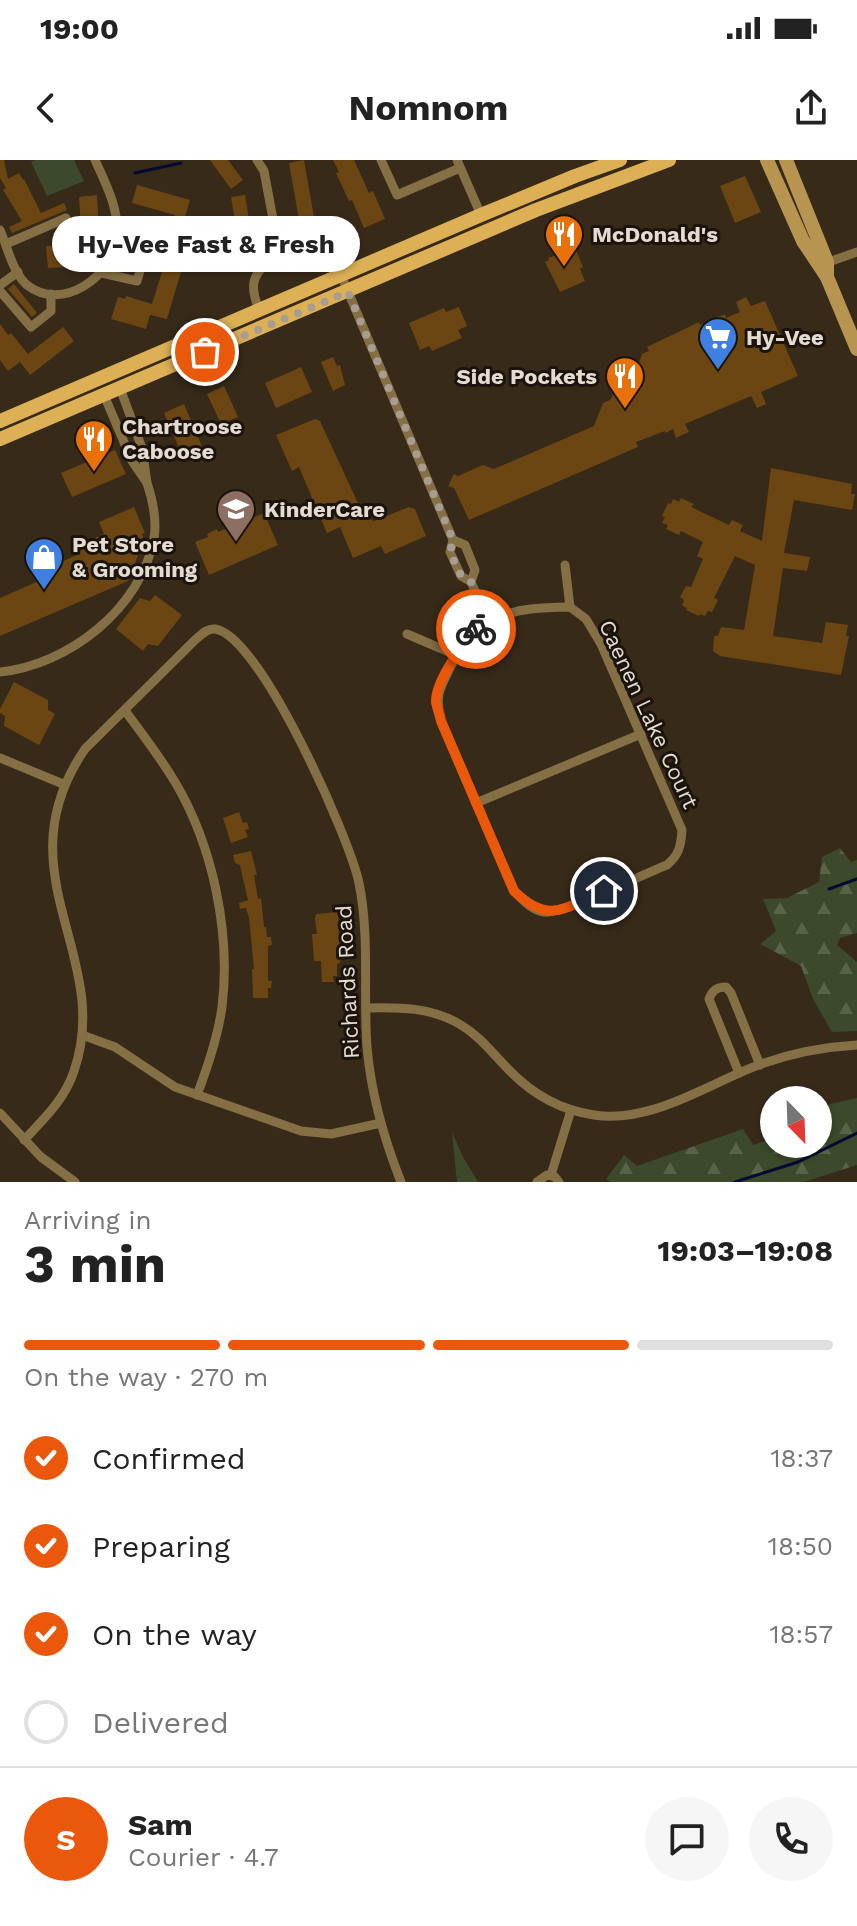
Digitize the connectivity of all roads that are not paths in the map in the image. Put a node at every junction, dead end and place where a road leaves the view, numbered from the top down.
1 (95, 160) edge
2 (257, 160) edge
3 (381, 160) edge
4 (620, 160) edge
5 (669, 160) edge
6 (767, 160) edge
7 (786, 160) edge
8 (458, 164) edge
9 (481, 215) junction
10 (66, 218) dead end
11 (116, 221) junction
12 (0, 230) edge
13 (6, 244) junction
14 (857, 252) edge
15 (824, 269) junction
16 (18, 272) junction
17 (102, 273) junction
18 (341, 275) junction
19 (0, 288) edge
20 (348, 292) junction
21 (51, 294) junction
22 (259, 310) junction
23 (194, 338) junction
24 (857, 349) edge
25 (120, 388) junction
26 (104, 395) junction
27 (0, 421) edge
28 (0, 439) edge
29 (147, 483) junction
30 (453, 540) junction
31 (565, 565) dead end
32 (471, 582) junction
33 (570, 607) junction
34 (488, 620) junction
35 (407, 634) dead end
36 (456, 655) junction
37 (0, 672) edge
38 (126, 712) junction
39 (641, 734) junction
40 (0, 758) edge
41 (63, 784) junction
42 (476, 803) junction
43 (366, 1008) junction
44 (82, 1035) junction
45 (857, 1045) edge
46 (760, 1065) junction
47 (739, 1073) junction
48 (197, 1095) junction
49 (571, 1110) junction
50 (0, 1113) edge
51 (381, 1123) junction
52 (24, 1140) junction
53 (555, 1178) edge
54 (75, 1182) edge
55 (401, 1182) edge
56 (537, 1182) edge

1 - 11 street
2 - 22 street
3 - 8 street
4 - 9 main road
5 - 20 main road
6 - 15 main road
7 - 15 main road
8 - 9 street
9 - 18 main road
10 - 13 street
11 - 17 street
11 - 17 street
12 - 13 street
13 - 16 street
14 - 15 street
15 - 24 main road
16 - 19 street
16 - 21 street
17 - 21 street
18 - 20 street
18 - 22 main road
19 - 21 street
20 - 25 main road
20 - 30 street
22 - 23 main road
23 - 26 main road
23 - 27 main road
25 - 26 main road
25 - 29 street
26 - 28 main road
26 - 29 street
29 - 37 street
30 - 32 street
30 - 32 street
31 - 33 street, Caenen Lake Court
32 - 34 street
33 - 34 street, Caenen Lake Court
33 - 39 street, Caenen Lake Court
34 - 36 street
35 - 36 street
36 - 42 street
38 - 41 street
38 - 43 street, Richards Road
38 - 48 street
39 - 42 street
39 - 42 street, Caenen Lake Court
40 - 41 street
41 - 44 street
43 - 49 street
43 - 51 street, Richards Road
44 - 48 street
44 - 52 street
45 - 46 street
46 - 47 street
46 - 47 street
47 - 49 street
48 - 51 street
49 - 53 street
50 - 52 street
51 - 55 street, Richards Road
52 - 54 street
53 - 56 street

